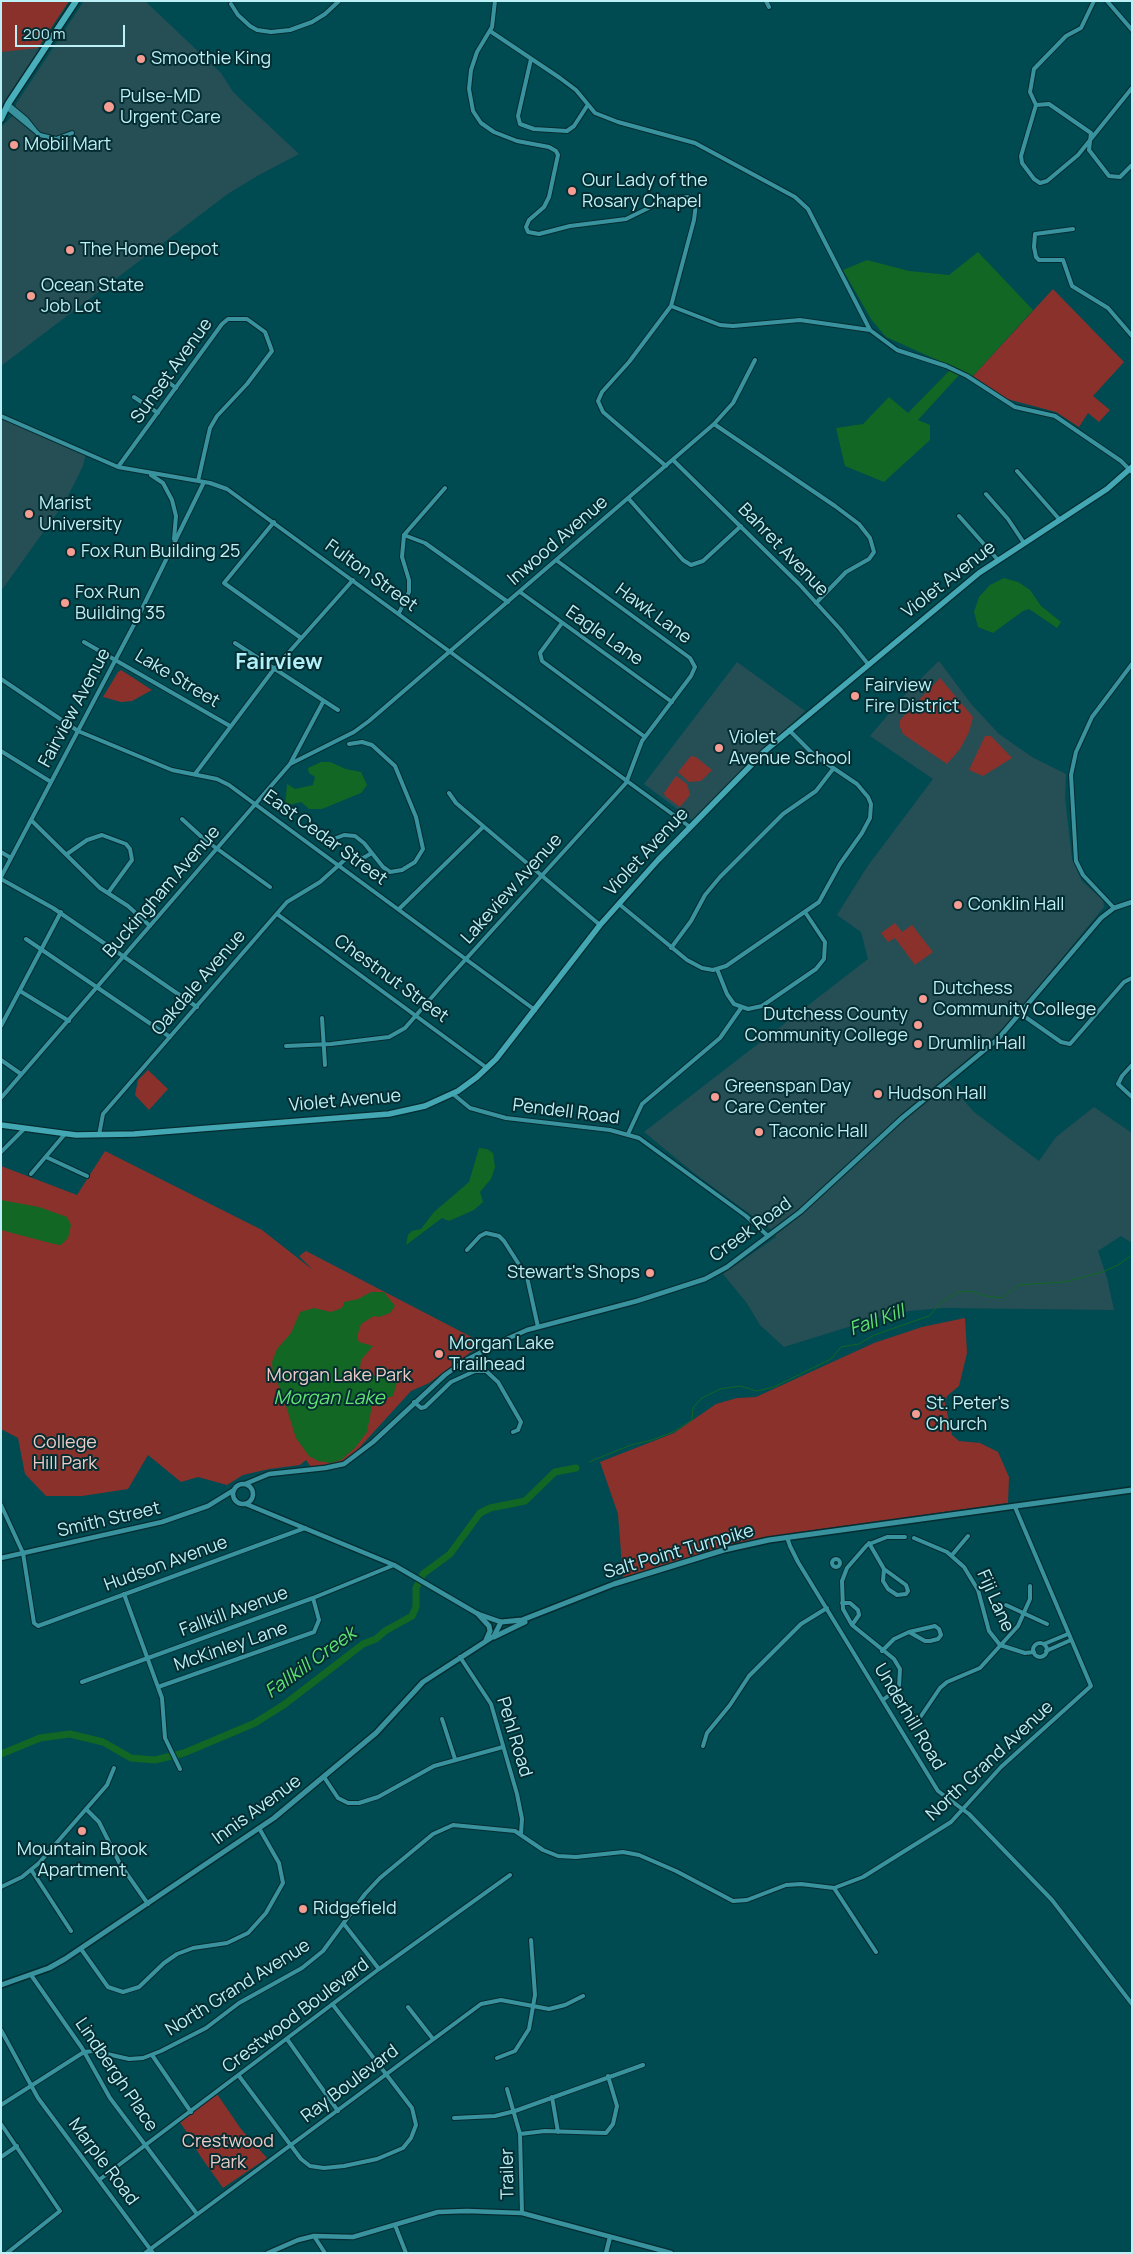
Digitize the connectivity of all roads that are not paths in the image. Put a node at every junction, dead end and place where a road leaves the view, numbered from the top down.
1 (76, 1) edge
2 (340, 1) edge
3 (495, 1) edge
4 (766, 1) edge
5 (1094, 1) edge
6 (1107, 1) edge
7 (230, 2) edge
8 (769, 7) dead end
9 (1132, 30) edge
10 (490, 31) junction
11 (531, 59) junction
12 (1132, 88) edge
13 (1036, 105) junction
14 (588, 106) junction
15 (5, 107) edge
16 (1, 119) edge
17 (72, 133) dead end
18 (1090, 143) junction
19 (1132, 166) edge
20 (1073, 228) dead end
21 (671, 306) junction
22 (870, 330) junction
23 (1132, 336) edge
24 (755, 360) dead end
25 (163, 378) dead end
26 (176, 388) junction
27 (134, 397) dead end
28 (158, 413) junction
29 (1, 416) edge
30 (714, 424) junction
31 (673, 460) junction
32 (666, 466) junction
33 (118, 467) junction
34 (1131, 470) edge
35 (1017, 471) dead end
36 (145, 472) junction
37 (198, 481) junction
38 (204, 482) junction
39 (445, 488) dead end
40 (986, 494) dead end
41 (628, 498) junction
42 (959, 516) dead end
43 (1060, 520) junction
44 (274, 522) junction
45 (741, 526) junction
46 (404, 536) junction
47 (1024, 543) junction
48 (171, 550) junction
49 (556, 560) junction
50 (998, 560) junction
51 (353, 580) junction
52 (520, 592) junction
53 (508, 602) junction
54 (816, 603) junction
55 (399, 612) junction
56 (562, 623) junction
57 (301, 638) junction
58 (84, 642) dead end
59 (235, 643) dead end
60 (451, 652) junction
61 (116, 659) junction
62 (868, 664) junction
63 (1131, 666) edge
64 (274, 669) junction
65 (1, 679) edge
66 (323, 702) junction
67 (672, 702) junction
68 (338, 710) dead end
69 (230, 726) junction
70 (361, 727) joint
71 (356, 730) junction
72 (789, 730) junction
73 (78, 732) junction
74 (645, 737) junction
75 (360, 742) junction
76 (349, 744) dead end
77 (1, 751) edge
78 (290, 764) junction
79 (833, 768) junction
80 (195, 774) junction
81 (627, 781) junction
82 (51, 782) junction
83 (448, 793) dead end
84 (255, 804) junction
85 (31, 820) junction
86 (182, 820) dead end
87 (690, 826) junction
88 (483, 827) junction
89 (331, 840) dead end
90 (218, 848) junction
91 (1, 852) edge
92 (372, 853) junction
93 (67, 854) junction
94 (11, 858) junction
95 (339, 865) junction
96 (542, 876) junction
97 (1, 878) edge
98 (270, 887) dead end
99 (108, 893) junction
100 (1132, 902) edge
101 (619, 904) junction
102 (1114, 908) junction
103 (399, 909) junction
104 (60, 912) junction
105 (805, 912) junction
106 (277, 914) junction
107 (600, 925) junction
108 (150, 926) junction
109 (26, 939) dead end
110 (671, 948) junction
111 (42, 949) junction
112 (125, 956) junction
113 (466, 959) junction
114 (717, 969) junction
115 (1132, 978) edge
116 (98, 987) junction
117 (20, 991) junction
118 (197, 1006) junction
119 (740, 1008) junction
120 (535, 1010) junction
121 (1021, 1014) junction
122 (416, 1015) junction
123 (322, 1018) dead end
124 (68, 1021) junction
125 (1, 1026) edge
126 (170, 1037) junction
127 (324, 1044) junction
128 (286, 1046) dead end
129 (1, 1060) edge
130 (325, 1065) dead end
131 (1132, 1065) edge
132 (488, 1068) junction
133 (21, 1074) junction
134 (453, 1094) junction
135 (1132, 1097) edge
136 (1, 1098) edge
137 (1, 1125) edge
138 (24, 1129) junction
139 (64, 1134) junction
140 (628, 1134) junction
141 (99, 1135) junction
142 (1, 1152) edge
143 (46, 1157) junction
144 (31, 1174) dead end
145 (87, 1176) dead end
146 (768, 1236) junction
147 (466, 1250) dead end
148 (538, 1327) junction
149 (414, 1402) junction
150 (513, 1432) dead end
151 (257, 1479) junction
152 (245, 1484) junction
153 (234, 1490) junction
154 (252, 1490) junction
155 (1132, 1490) edge
156 (219, 1499) junction
157 (252, 1499) junction
158 (235, 1500) junction
159 (246, 1504) junction
160 (1, 1505) edge
161 (1015, 1507) junction
162 (262, 1509) junction
163 (307, 1527) junction
164 (905, 1536) dead end
165 (968, 1536) dead end
166 (787, 1537) junction
167 (914, 1538) dead end
168 (870, 1543) junction
169 (23, 1553) junction
170 (952, 1555) junction
171 (1, 1558) edge
172 (394, 1565) junction
173 (841, 1566) dead end
174 (847, 1569) junction
175 (884, 1569) junction
176 (1030, 1586) dead end
177 (124, 1594) junction
178 (313, 1598) junction
179 (842, 1603) junction
180 (1006, 1605) dead end
181 (827, 1608) junction
182 (543, 1613) junction
183 (478, 1614) junction
184 (1025, 1614) junction
185 (501, 1622) junction
186 (1047, 1624) dead end
187 (852, 1625) junction
188 (909, 1632) junction
189 (1068, 1634) junction
190 (1055, 1640) junction
191 (1071, 1640) junction
192 (485, 1642) junction
193 (1044, 1644) junction
194 (1000, 1645) junction
195 (1058, 1646) junction
196 (882, 1651) junction
197 (1034, 1652) junction
198 (1046, 1652) junction
199 (460, 1657) junction
200 (148, 1658) junction
201 (82, 1682) dead end
202 (158, 1687) junction
203 (883, 1700) junction
204 (442, 1719) dead end
205 (917, 1722) dead end
206 (703, 1746) dead end
207 (503, 1747) junction
208 (455, 1759) junction
209 (114, 1768) dead end
210 (180, 1769) dead end
211 (324, 1777) junction
212 (86, 1809) junction
213 (963, 1809) junction
214 (259, 1828) junction
215 (521, 1833) junction
216 (32, 1871) junction
217 (510, 1875) dead end
218 (1, 1887) edge
219 (834, 1888) junction
220 (148, 1904) junction
221 (344, 1924) junction
222 (71, 1931) dead end
223 (531, 1940) dead end
224 (81, 1949) junction
225 (876, 1952) dead end
226 (379, 1969) junction
227 (31, 1975) junction
228 (1, 1985) edge
229 (583, 1996) dead end
230 (1132, 2004) edge
231 (333, 2005) junction
232 (408, 2007) dead end
233 (534, 2007) junction
234 (1, 2030) edge
235 (433, 2039) junction
236 (287, 2040) junction
237 (84, 2052) junction
238 (152, 2055) junction
239 (497, 2058) dead end
240 (643, 2065) dead end
241 (239, 2076) junction
242 (386, 2076) junction
243 (608, 2076) junction
244 (31, 2087) junction
245 (507, 2088) dead end
246 (552, 2097) junction
247 (1, 2104) edge
248 (338, 2111) junction
249 (515, 2111) junction
250 (191, 2112) junction
251 (454, 2118) dead end
252 (1, 2124) edge
253 (558, 2132) junction
254 (520, 2134) junction
255 (146, 2145) junction
256 (17, 2146) junction
257 (291, 2146) junction
258 (1, 2157) edge
259 (99, 2180) junction
260 (522, 2213) junction
261 (197, 2214) junction
262 (395, 2225) junction
263 (314, 2236) junction
264 (610, 2237) junction
265 (152, 2251) edge
266 (7, 2253) edge
267 (145, 2253) edge
268 (268, 2253) edge
269 (325, 2253) edge
270 (406, 2253) edge
271 (606, 2253) edge
272 (670, 2253) edge

1 - 15 highway
2 - 7 street
3 - 10 street
4 - 8 street
5 - 13 street
6 - 9 street
10 - 11 street
10 - 21 street
11 - 14 street
11 - 14 street
12 - 18 street
13 - 18 street
13 - 18 street
14 - 22 street
15 - 16 highway
15 - 17 street
18 - 19 street
20 - 23 street
21 - 22 street
21 - 32 street
22 - 34 street
24 - 30 street, Inwood Avenue
25 - 26 street
26 - 28 street, Sunset Avenue
26 - 37 street, Sunset Avenue
27 - 28 street
28 - 33 street, Sunset Avenue
29 - 33 street, Fulton Street
30 - 31 street, Inwood Avenue
30 - 54 street
31 - 32 street, Inwood Avenue
31 - 45 street, Bahret Avenue
32 - 41 street, Inwood Avenue
33 - 36 street, Fulton Street
34 - 43 main road, Violet Avenue
35 - 43 street
36 - 37 street, Fulton Street
36 - 48 street, Fairview Avenue
37 - 38 street, Fulton Street
38 - 44 street, Fulton Street
38 - 48 street, Fairview Avenue
39 - 46 street
40 - 47 street
41 - 45 street
41 - 49 street, Inwood Avenue
42 - 50 street
43 - 47 main road, Violet Avenue
44 - 51 street, Fulton Street
44 - 57 street
45 - 54 street, Bahret Avenue
46 - 53 street
46 - 55 street
47 - 50 main road, Violet Avenue
48 - 61 street, Fairview Avenue
49 - 52 street, Inwood Avenue
49 - 67 street, Hawk Lane
50 - 62 main road, Violet Avenue
51 - 55 street, Fulton Street
51 - 57 street
52 - 53 street, Inwood Avenue
52 - 56 street, Eagle Lane
53 - 60 street, Inwood Avenue
54 - 62 street, Bahret Avenue
55 - 60 street, Fulton Street
56 - 67 street, Eagle Lane
56 - 74 street
57 - 64 street
58 - 61 street, Lake Street
59 - 64 street
60 - 70 street, Inwood Avenue
60 - 81 street, Fulton Street
61 - 69 street, Lake Street
61 - 73 street, Fairview Avenue
62 - 72 main road, Violet Avenue
63 - 102 street
64 - 66 street
64 - 69 street
65 - 73 street, East Cedar Street
66 - 68 street
66 - 78 street
67 - 74 street, Hawk Lane
69 - 80 street
70 - 71 street, Buckingham Avenue
71 - 75 street
71 - 78 street, Buckingham Avenue
72 - 79 street
72 - 87 main road, Violet Avenue
73 - 80 street, East Cedar Street
73 - 82 street, Fairview Avenue
74 - 81 street, Hawk Lane
75 - 76 street
75 - 92 street
77 - 82 street
78 - 84 street, Buckingham Avenue
79 - 105 street
79 - 110 street
80 - 84 street, East Cedar Street
81 - 87 street, Fulton Street
81 - 96 street, Lakeview Avenue
82 - 85 street, Fairview Avenue
83 - 88 street
84 - 90 street, Buckingham Avenue
84 - 95 street, East Cedar Street
85 - 93 street
85 - 94 street, Fairview Avenue
86 - 90 street
87 - 101 main road, Violet Avenue
88 - 96 street
88 - 103 street
89 - 92 street
90 - 98 street
90 - 108 street, Buckingham Avenue
91 - 94 street
92 - 95 street
93 - 99 street
93 - 99 street
94 - 97 street, Fairview Avenue
95 - 103 street, East Cedar Street
95 - 106 street, Oakdale Avenue
96 - 107 street
96 - 113 street, Lakeview Avenue
97 - 104 street
99 - 108 street
100 - 102 street, Creek Road
101 - 107 main road, Violet Avenue
101 - 110 street
102 - 121 street, Creek Road
103 - 113 street, East Cedar Street
104 - 111 street
104 - 112 street
105 - 114 street
105 - 119 street
106 - 118 street, Oakdale Avenue
106 - 122 street, Chestnut Street
107 - 120 main road, Violet Avenue
108 - 112 street, Buckingham Avenue
109 - 111 street
110 - 114 street
111 - 116 street
111 - 117 street
112 - 116 street, Buckingham Avenue
112 - 118 street
113 - 120 street, East Cedar Street
113 - 122 street, Lakeview Avenue
114 - 119 street
115 - 121 street
116 - 124 street, Buckingham Avenue
116 - 126 street
117 - 124 street
117 - 125 street
118 - 126 street, Oakdale Avenue
119 - 140 street
120 - 132 main road, Violet Avenue
121 - 146 street, Creek Road
122 - 127 street, Lakeview Avenue
122 - 132 street, Chestnut Street
123 - 127 street
124 - 133 street, Buckingham Avenue
126 - 141 street, Oakdale Avenue
127 - 128 street, Lakeview Avenue
127 - 130 street
129 - 133 street
131 - 135 street
132 - 134 main road, Violet Avenue
133 - 136 street, Buckingham Avenue
134 - 140 street, Pendell Road
134 - 141 main road, Violet Avenue
137 - 138 main road, Violet Avenue
138 - 139 main road, Violet Avenue
138 - 142 street
139 - 141 main road, Violet Avenue
139 - 143 street
140 - 146 street, Pendell Road
143 - 144 street
143 - 145 street
146 - 148 street, Creek Road
147 - 148 street
148 - 149 street, Creek Road
149 - 150 street
149 - 151 street, Creek Road
151 - 152 street, Creek Road
151 - 154 street
152 - 153 street
152 - 154 street
153 - 156 street, Smith Street
153 - 158 street
154 - 157 street
155 - 161 main road, Salt Point Turnpike
156 - 158 street, Smith Street
156 - 169 street, Smith Street
157 - 159 street
157 - 162 street, Salt Point Turnpike
158 - 159 street
159 - 162 street, Salt Point Turnpike
160 - 169 street
161 - 166 main road, Salt Point Turnpike
161 - 189 street, North Grand Avenue
162 - 163 street, Salt Point Turnpike
163 - 172 street, Salt Point Turnpike
163 - 177 street, Hudson Avenue
164 - 168 street
165 - 170 street
166 - 181 street, Underhill Road
166 - 182 main road, Salt Point Turnpike
167 - 170 street, Fiji Lane
168 - 174 street
168 - 175 street
169 - 171 street, Smith Street
169 - 177 street, Hudson Avenue
170 - 194 street, Fiji Lane
172 - 178 street, Fallkill Avenue
172 - 183 street, Salt Point Turnpike
173 - 174 street
174 - 179 street
175 - 175 street
176 - 184 street
177 - 200 street
178 - 200 street, Fallkill Avenue
178 - 202 street, McKinley Lane
179 - 187 street
179 - 187 street
180 - 184 street
181 - 203 street, Underhill Road
181 - 206 street
182 - 185 main road, Salt Point Turnpike
182 - 192 main road
183 - 185 street, Salt Point Turnpike
183 - 192 main road
184 - 186 street
184 - 194 street
185 - 192 main road, Innis Avenue
187 - 196 street
188 - 188 street
188 - 196 street
189 - 190 street
189 - 191 street, North Grand Avenue
190 - 193 street
190 - 195 street
191 - 195 street
191 - 213 street, North Grand Avenue
192 - 199 main road, Innis Avenue
193 - 197 street
193 - 198 street
194 - 197 street
194 - 205 street
195 - 198 street
196 - 203 street
197 - 198 street
199 - 207 street, Pehl Road
199 - 211 main road, Innis Avenue
200 - 201 street, Fallkill Avenue
200 - 202 street
202 - 210 street
203 - 213 street, Underhill Road
204 - 208 street
207 - 208 street
207 - 215 street, Pehl Road
208 - 211 street
209 - 212 street
211 - 214 main road, Innis Avenue
212 - 216 street
212 - 220 street
213 - 219 street, North Grand Avenue
213 - 230 street, Underhill Road
214 - 220 main road, Innis Avenue
214 - 224 street
215 - 219 street, North Grand Avenue
215 - 221 street, North Grand Avenue
216 - 218 street
216 - 222 street
217 - 226 street, Crestwood Boulevard
219 - 225 street
220 - 224 main road, Innis Avenue
221 - 226 street
221 - 238 street, North Grand Avenue
223 - 233 street
224 - 227 main road, Innis Avenue
226 - 231 street, Crestwood Boulevard
227 - 228 main road, Innis Avenue
227 - 237 street, Lindbergh Place
229 - 233 street, Ray Boulevard
231 - 236 street, Crestwood Boulevard
231 - 242 street
232 - 235 street
233 - 235 street, Ray Boulevard
233 - 239 street
234 - 244 street, Marple Road
235 - 242 street, Ray Boulevard
236 - 241 street, Crestwood Boulevard
236 - 248 street
237 - 238 street, North Grand Avenue
237 - 244 street
237 - 255 street, Lindbergh Place
238 - 250 street
240 - 243 street
241 - 250 street, Crestwood Boulevard
241 - 257 street
242 - 248 street, Ray Boulevard
242 - 257 street
243 - 246 street
243 - 253 street, Trailer
244 - 247 street
244 - 259 street, Marple Road
245 - 249 street, Trailer
246 - 249 street
246 - 253 street
248 - 257 street, Ray Boulevard
249 - 251 street
249 - 254 street, Trailer
250 - 255 street, Crestwood Boulevard
252 - 256 street
253 - 254 street, Trailer
254 - 260 street, Trailer
255 - 259 street, Crestwood Boulevard
255 - 261 street, Lindbergh Place
256 - 258 street
256 - 266 street
257 - 261 street, Ray Boulevard
259 - 265 street, Marple Road
260 - 262 street
260 - 264 street
261 - 265 street, Ray Boulevard
262 - 263 street
262 - 270 street
263 - 268 street
263 - 269 street
264 - 271 street
264 - 272 street
265 - 267 street, Ray Boulevard

